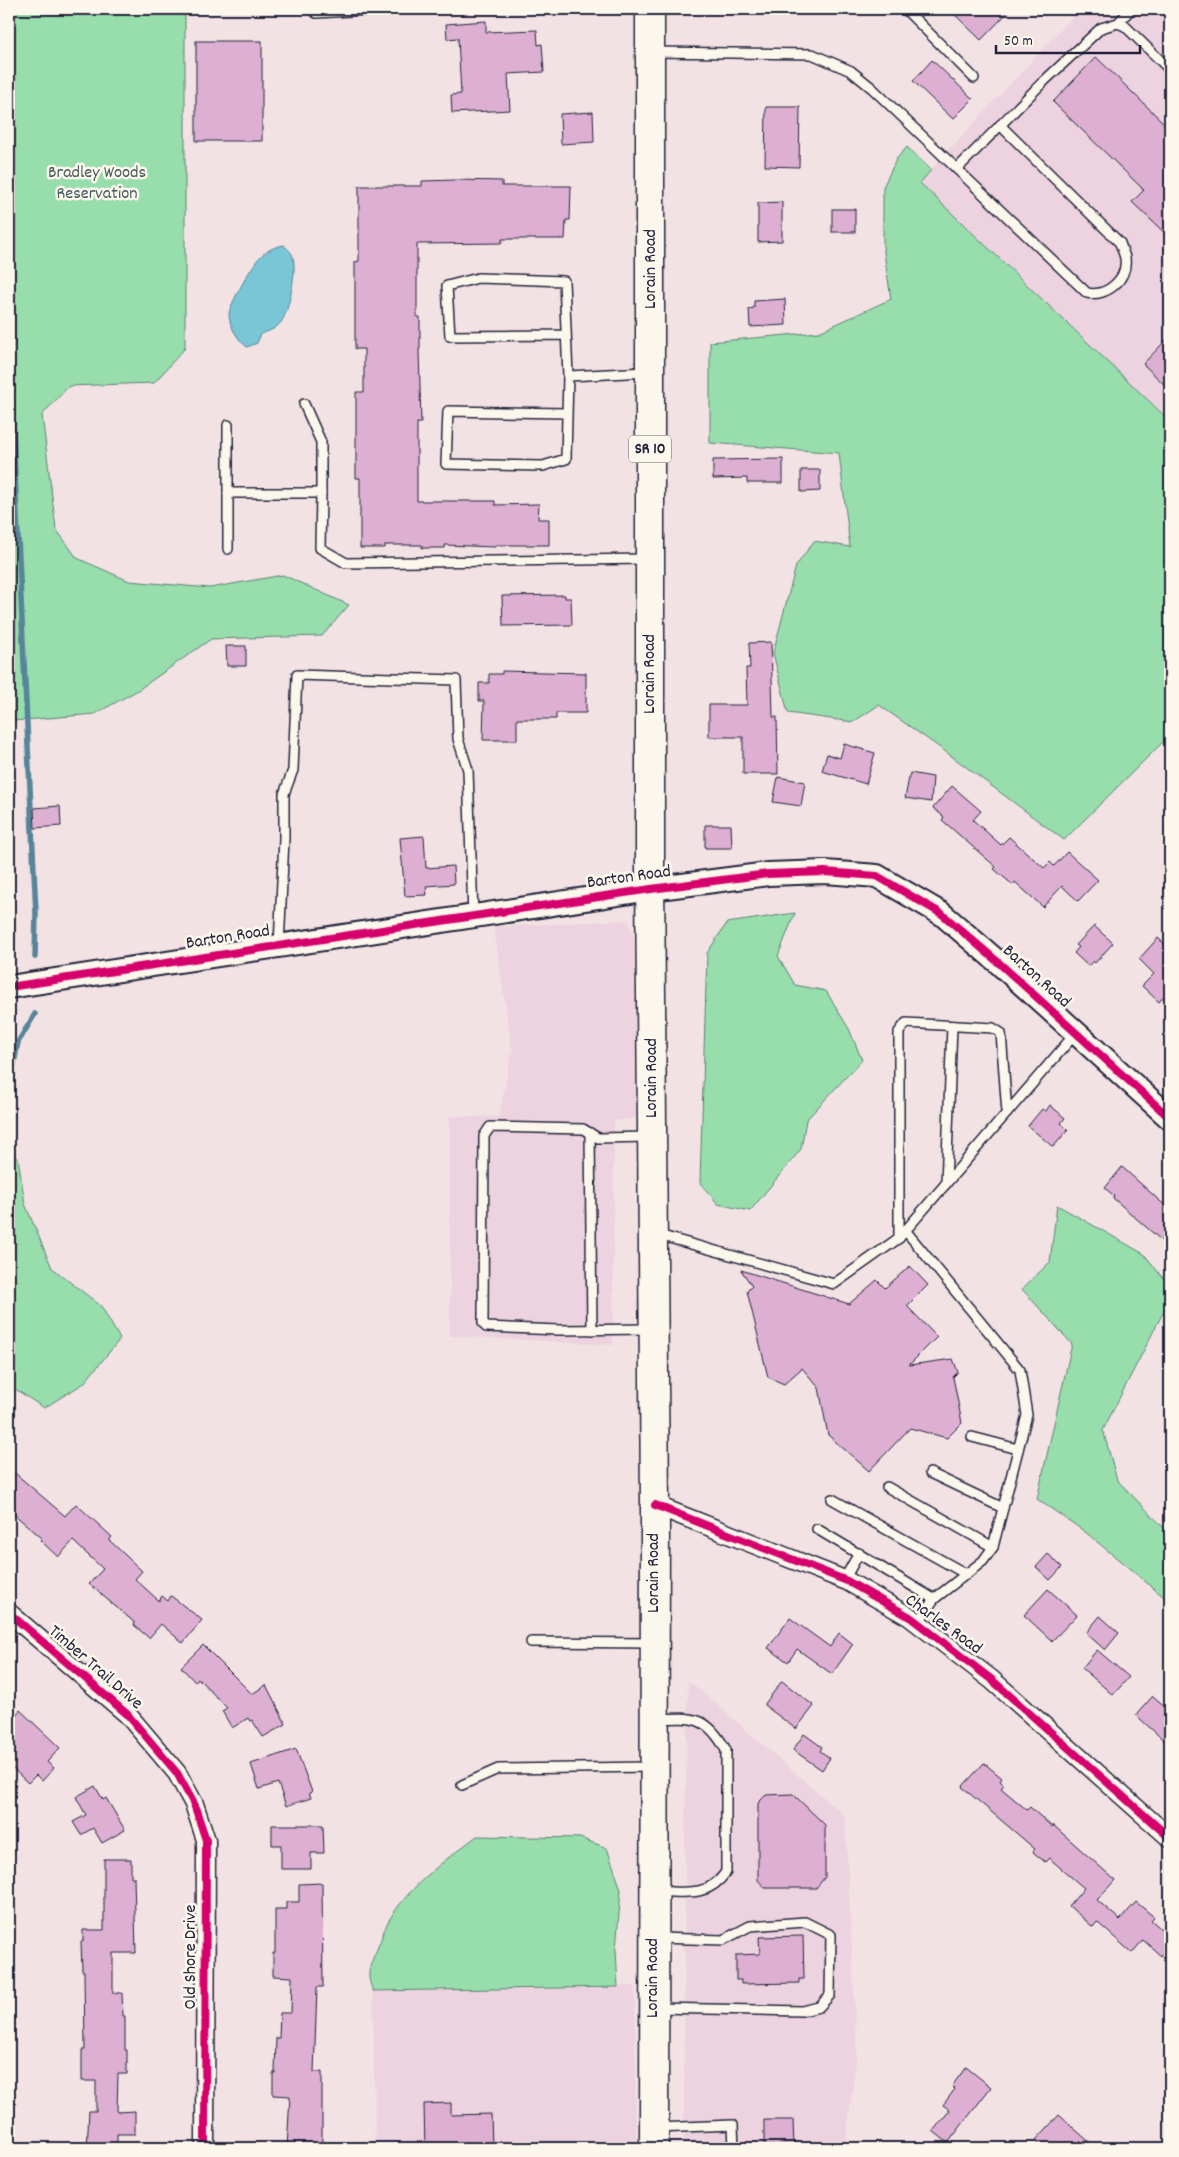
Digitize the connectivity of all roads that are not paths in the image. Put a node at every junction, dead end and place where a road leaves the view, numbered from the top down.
1 (316, 9) edge
2 (387, 9) edge
3 (650, 9) edge
4 (905, 9) edge
5 (1131, 9) edge
6 (1118, 23) junction
7 (652, 52) junction
8 (1170, 70) edge
9 (974, 78) dead end
10 (1000, 125) junction
11 (957, 169) junction
12 (566, 335) junction
13 (650, 372) junction
14 (568, 376) junction
15 (304, 404) dead end
16 (567, 413) junction
17 (228, 426) dead end
18 (228, 492) junction
19 (321, 493) junction
20 (228, 549) dead end
21 (650, 559) junction
22 (651, 889) junction
23 (474, 916) junction
24 (279, 946) junction
25 (9, 987) edge
26 (952, 1026) junction
27 (1076, 1033) junction
28 (1007, 1113) junction
29 (1170, 1118) edge
30 (590, 1133) junction
31 (652, 1137) junction
32 (946, 1184) junction
33 (653, 1233) junction
34 (902, 1234) junction
35 (653, 1329) junction
36 (592, 1330) junction
37 (972, 1436) dead end
38 (1018, 1449) junction
39 (930, 1473) dead end
40 (887, 1487) dead end
41 (832, 1499) dead end
42 (654, 1505) junction
43 (1003, 1508) junction
44 (817, 1528) dead end
45 (993, 1547) junction
46 (858, 1553) junction
47 (966, 1574) junction
48 (844, 1580) junction
49 (934, 1598) junction
50 (9, 1613) edge
51 (918, 1623) junction
52 (531, 1642) dead end
53 (654, 1643) junction
54 (654, 1720) junction
55 (654, 1767) junction
56 (177, 1773) joint
57 (462, 1785) dead end
58 (1170, 1838) edge
59 (653, 1891) junction
60 (653, 1938) junction
61 (653, 2008) junction
62 (654, 2138) edge
63 (205, 2148) edge
64 (734, 2148) edge

1 - 2 lane
3 - 7 main road, Lorain Road / SR 10
4 - 9 lane
5 - 6 lane
6 - 8 lane
6 - 10 lane
7 - 11 lane
7 - 13 main road, Lorain Road / SR 10
10 - 11 lane
10 - 11 lane
12 - 12 lane
12 - 14 lane
13 - 14 lane
13 - 21 main road, Lorain Road / SR 10
14 - 16 lane
15 - 19 lane
16 - 16 lane
17 - 18 lane
18 - 19 lane
18 - 20 lane
19 - 21 lane
21 - 22 main road, Lorain Road / SR 10
22 - 23 street, Barton Road
22 - 27 street, Barton Road
22 - 31 main road, Lorain Road / SR 10
23 - 24 street, Barton Road
23 - 24 lane
24 - 25 street, Barton Road
26 - 28 lane
26 - 32 lane
26 - 34 lane
27 - 28 lane
27 - 29 street, Barton Road
28 - 32 lane
30 - 31 lane
30 - 36 lane
30 - 36 lane
31 - 33 main road, Lorain Road / SR 10
32 - 34 lane
33 - 34 lane
33 - 35 main road, Lorain Road / SR 10
34 - 38 lane
35 - 36 lane
35 - 42 main road, Lorain Road / SR 10
37 - 38 lane
38 - 43 lane
39 - 43 lane
40 - 45 lane
41 - 47 lane
42 - 48 street, Charles Road
42 - 53 main road, Lorain Road / SR 10
43 - 45 lane
44 - 46 lane
45 - 47 lane
46 - 48 lane
46 - 49 lane
47 - 49 lane
48 - 51 street, Charles Road
49 - 51 lane
50 - 56 street, Timber Trail Drive
51 - 58 street, Charles Road
52 - 53 lane
53 - 54 main road, Lorain Road / SR 10
54 - 55 main road, Lorain Road / SR 10
54 - 59 lane
55 - 57 lane
55 - 59 main road, Lorain Road / SR 10
56 - 63 street, Old Shore Drive
59 - 60 main road, Lorain Road / SR 10
60 - 61 main road, Lorain Road / SR 10
60 - 61 lane
61 - 62 main road, Lorain Road / SR 10
62 - 64 lane

